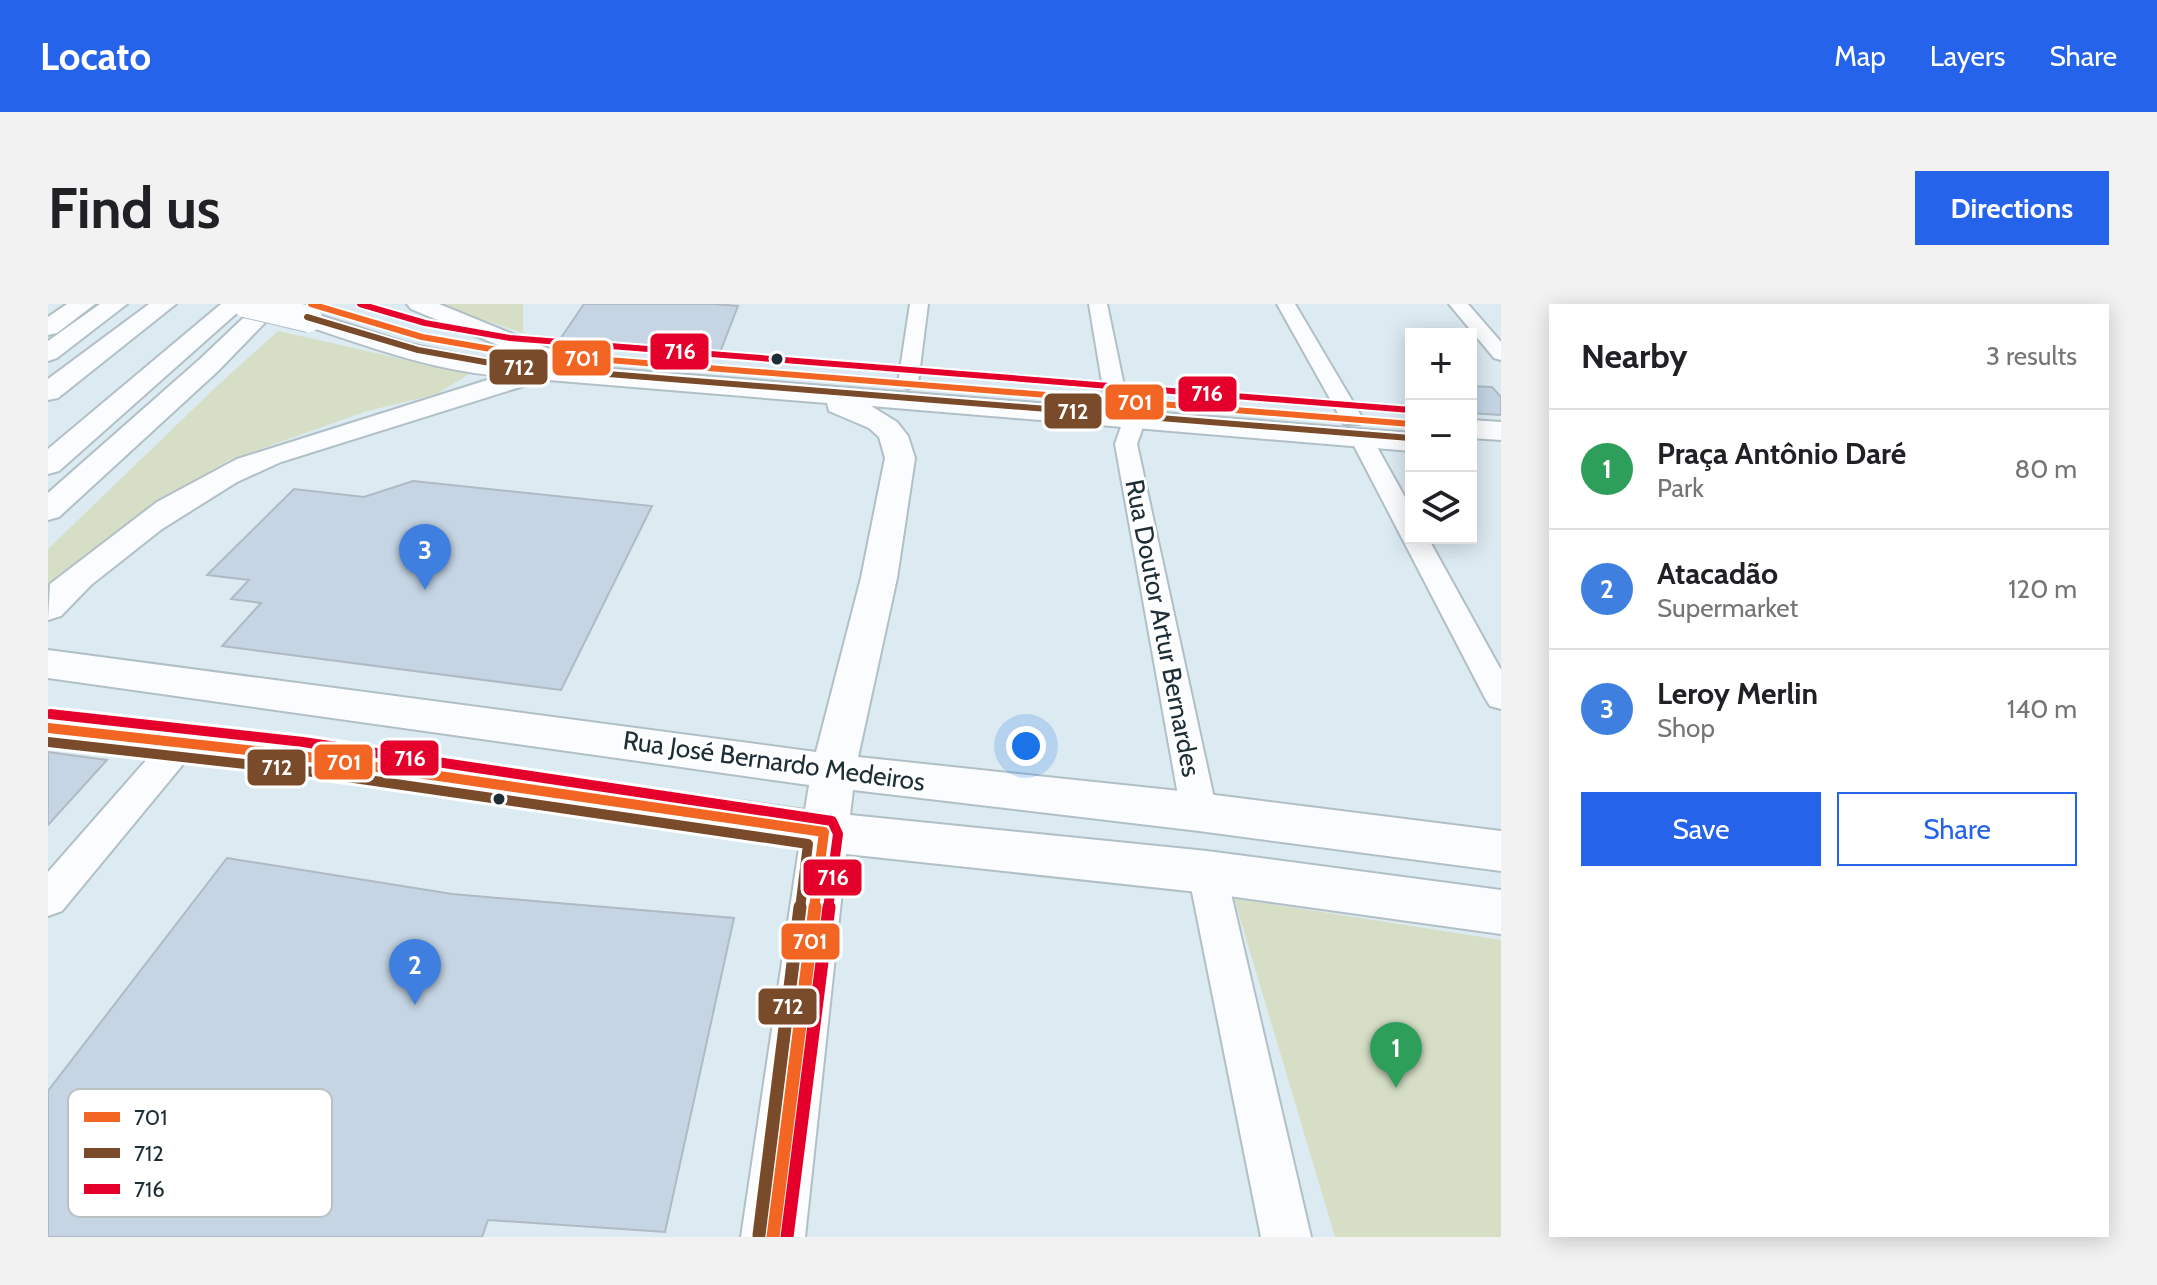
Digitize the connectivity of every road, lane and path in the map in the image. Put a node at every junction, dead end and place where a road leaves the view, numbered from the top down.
1 (83, 304) edge
2 (115, 304) edge
3 (164, 304) edge
4 (203, 304) edge
5 (235, 304) edge
6 (245, 304) edge
7 (271, 304) edge
8 (419, 304) edge
9 (919, 304) edge
10 (1098, 304) edge
11 (1286, 304) edge
12 (1458, 304) edge
13 (316, 310) edge
14 (138, 324) junction
15 (48, 328) edge
16 (48, 353) edge
17 (1501, 354) edge
18 (542, 364) junction
19 (908, 383) junction
20 (48, 386) edge
21 (782, 390) junction
22 (48, 392) edge
23 (73, 410) dead end
24 (1125, 422) junction
25 (1405, 425) edge
26 (1356, 429) junction
27 (1477, 429) edge
28 (1501, 431) edge
29 (1405, 441) edge
30 (1477, 447) edge
31 (1501, 449) edge
32 (48, 465) edge
33 (48, 510) edge
34 (1405, 520) edge
35 (1418, 544) edge
36 (48, 608) edge
37 (49, 664) edge
38 (1501, 698) edge
39 (333, 702) junction
40 (48, 728) edge
41 (182, 742) junction
42 (301, 756) junction
43 (833, 771) junction
44 (1199, 812) junction
45 (824, 832) junction
46 (1501, 851) edge
47 (1207, 872) junction
48 (48, 899) edge
49 (1501, 912) edge
50 (773, 1237) edge
51 (1286, 1237) edge

1 - 15 main road
2 - 16 main road
3 - 14 main road
4 - 23 main road
5 - 32 main road
6 - 13 main road, bridge
7 - 33 main road
8 - 18 main road
9 - 19 street
10 - 24 street, Rua Doutor Artur Bernardes
11 - 26 street
12 - 17 street
13 - 18 main road
14 - 20 main road
14 - 22 main road
18 - 19 main road
18 - 21 main road
18 - 36 main road
19 - 24 main road
21 - 24 main road
21 - 43 main road
24 - 26 main road
24 - 44 street, Rua Doutor Artur Bernardes
25 - 26 main road
26 - 29 main road
26 - 34 street
27 - 28 main road
30 - 31 main road
35 - 38 street
37 - 39 main road, Rua José Bernardo Medeiros
39 - 42 main road
39 - 43 main road, Rua José Bernardo Medeiros
40 - 41 main road
41 - 42 main road
41 - 48 street
42 - 45 main road
43 - 44 main road, Rua José Bernardo Medeiros
43 - 45 main road
44 - 46 main road, Rua José Bernardo Medeiros
45 - 47 main road
45 - 50 main road
47 - 49 main road
47 - 51 street

